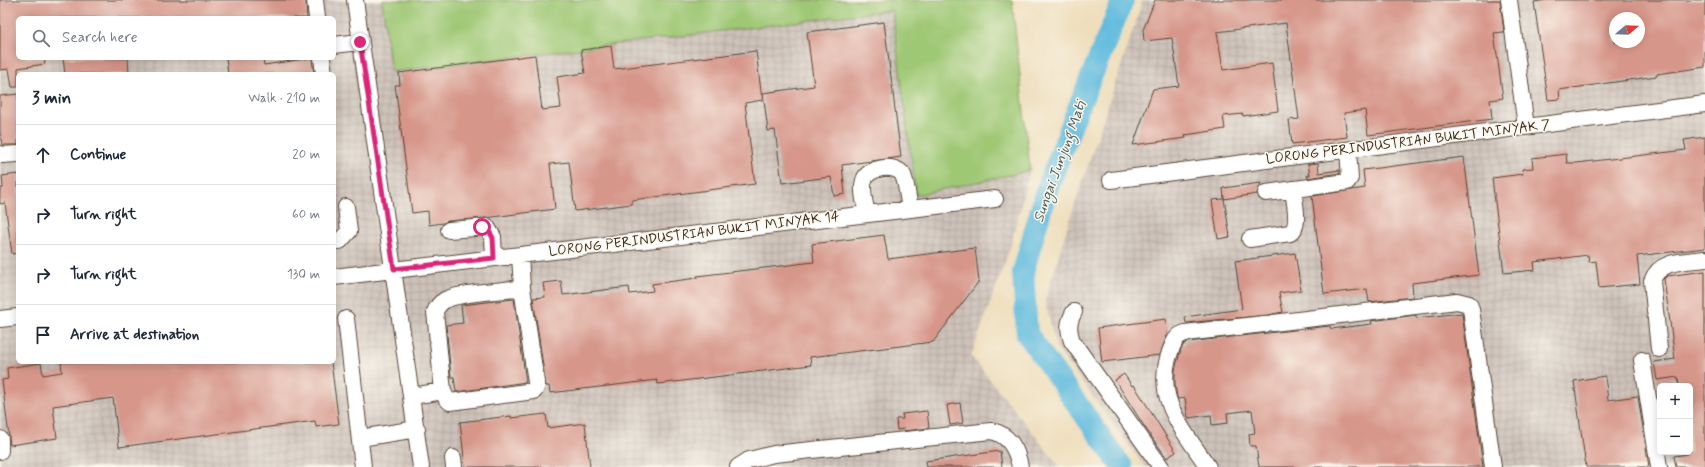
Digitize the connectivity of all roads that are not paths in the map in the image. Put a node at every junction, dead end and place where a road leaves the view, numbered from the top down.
1 (315, 0) edge
2 (355, 0) edge
3 (1509, 0) edge
4 (317, 16) edge
5 (360, 42) junction
6 (336, 45) edge
7 (322, 60) edge
8 (324, 72) edge
9 (1705, 104) edge
10 (1526, 127) junction
11 (1348, 150) junction
12 (0, 154) edge
13 (16, 154) edge
14 (1111, 180) dead end
15 (1293, 189) junction
16 (1266, 193) dead end
17 (995, 199) dead end
18 (346, 207) dead end
19 (910, 209) junction
20 (867, 214) junction
21 (450, 230) dead end
22 (1250, 240) dead end
23 (336, 241) edge
24 (520, 255) junction
25 (494, 258) junction
26 (1705, 259) edge
27 (394, 269) junction
28 (336, 277) edge
29 (522, 288) junction
30 (1074, 312) dead end
31 (16, 317) edge
32 (0, 319) edge
33 (346, 319) dead end
34 (1659, 349) dead end
35 (1642, 360) dead end
36 (444, 391) junction
37 (412, 396) junction
38 (417, 429) junction
39 (360, 438) junction
40 (0, 439) edge
41 (0, 451) edge
42 (364, 467) edge
43 (421, 467) edge
44 (738, 467) edge
45 (1020, 467) edge
46 (1161, 467) edge
47 (1208, 467) edge
48 (1493, 467) edge
49 (1659, 467) edge

1 - 4 street
2 - 5 street
3 - 10 street
5 - 6 street
5 - 27 street
7 - 8 street
9 - 10 street, LORONG PERINDUSTRIAN BUKIT MINYAK 7
10 - 11 street, LORONG PERINDUSTRIAN BUKIT MINYAK 7
11 - 14 street, LORONG PERINDUSTRIAN BUKIT MINYAK 7
11 - 15 street
12 - 13 street
15 - 16 street
15 - 22 street
17 - 19 street, LORONG PERINDUSTRIAN BUKIT MINYAK 14
18 - 23 street
19 - 20 street, LORONG PERINDUSTRIAN BUKIT MINYAK 14
19 - 20 street
20 - 24 street, LORONG PERINDUSTRIAN BUKIT MINYAK 14
21 - 25 street
24 - 25 street, LORONG PERINDUSTRIAN BUKIT MINYAK 14
24 - 29 street
25 - 27 street, LORONG PERINDUSTRIAN BUKIT MINYAK 14
26 - 34 street
27 - 28 street, LORONG PERINDUSTRIAN BUKIT MINYAK 14
27 - 37 street
29 - 36 street
29 - 36 street
30 - 46 street
31 - 32 street
33 - 39 street
35 - 49 street
36 - 37 street
37 - 38 street
38 - 39 street
38 - 43 street
39 - 42 street
40 - 41 street
44 - 45 street
47 - 48 street

